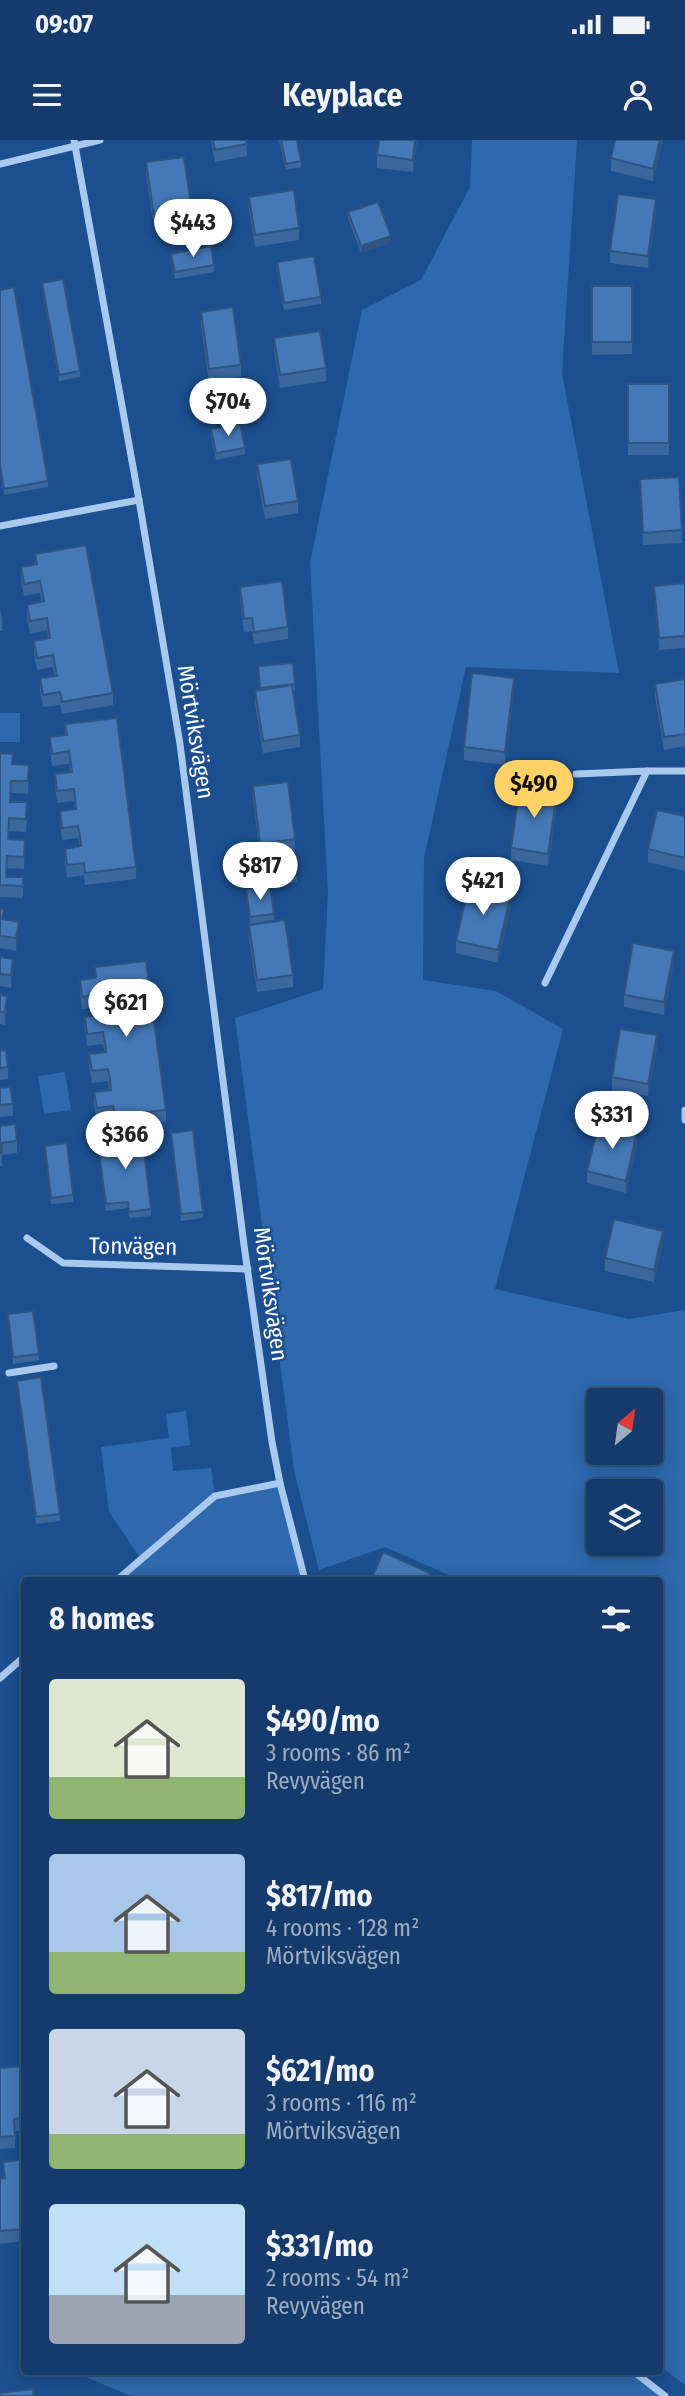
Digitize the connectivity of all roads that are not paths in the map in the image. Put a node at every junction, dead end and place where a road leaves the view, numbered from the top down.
1 (100, 140) edge
2 (75, 143) edge
3 (0, 164) edge
4 (139, 500) junction
5 (0, 526) edge
6 (647, 771) junction
7 (685, 771) edge
8 (576, 774) dead end
9 (545, 983) dead end
10 (685, 1110) edge
11 (685, 1120) edge
12 (27, 1238) dead end
13 (248, 1269) junction
14 (54, 1366) dead end
15 (9, 1373) dead end
16 (280, 1483) junction
17 (122, 1577) edge
18 (304, 1577) edge
19 (21, 1660) edge
20 (0, 1678) edge
21 (638, 2375) edge
22 (665, 2396) edge

1 - 2 street
2 - 3 street
2 - 4 street, Mörtviksvägen
4 - 5 street
4 - 13 street, Mörtviksvägen
6 - 7 street
6 - 8 street
6 - 9 street
10 - 11 street
12 - 13 street, Tonvägen
13 - 16 street, Mörtviksvägen
14 - 15 street
16 - 17 street
16 - 18 street, Mörtviksvägen
19 - 20 street
21 - 22 street

